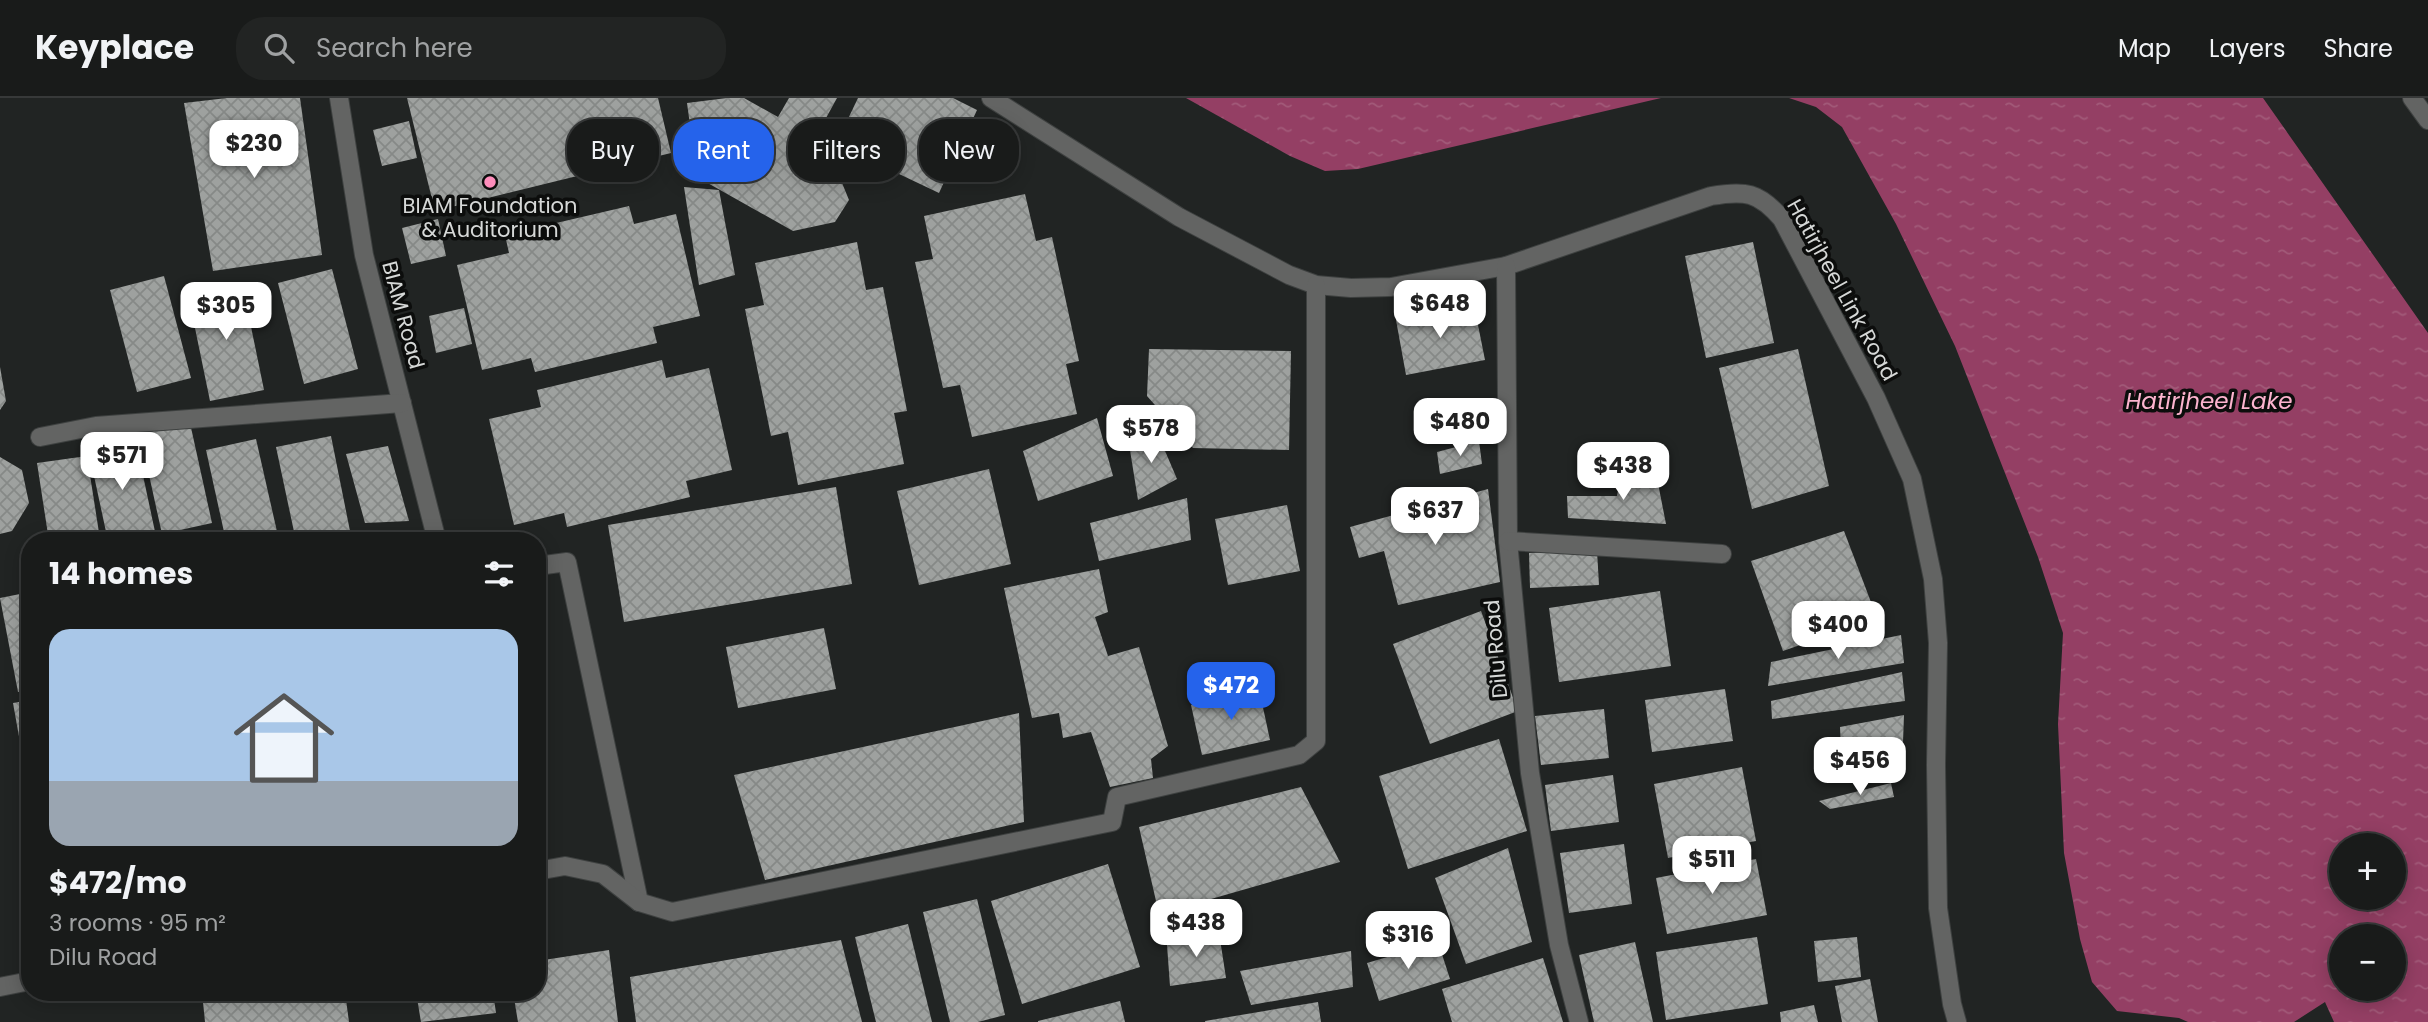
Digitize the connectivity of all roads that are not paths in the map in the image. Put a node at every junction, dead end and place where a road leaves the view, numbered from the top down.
1 (339, 98) edge
2 (991, 98) edge
3 (2412, 98) edge
4 (2428, 120) edge
5 (1506, 266) junction
6 (1316, 285) junction
7 (402, 402) junction
8 (40, 437) dead end
9 (435, 532) edge
10 (1508, 541) junction
11 (1722, 554) dead end
12 (546, 565) edge
13 (546, 869) edge
14 (639, 902) junction
15 (21, 983) edge
16 (0, 987) edge
17 (1579, 1022) edge
18 (1957, 1022) edge

1 - 7 street, BIAM Road
2 - 6 street, Hatirjheel Link Road
3 - 4 street
5 - 6 street, Hatirjheel Link Road
5 - 10 street, Dilu Road
5 - 18 street, Hatirjheel Link Road
6 - 14 street
7 - 8 street
7 - 9 street, BIAM Road
10 - 11 street
10 - 17 street, Dilu Road
12 - 14 street
13 - 14 street
15 - 16 street

